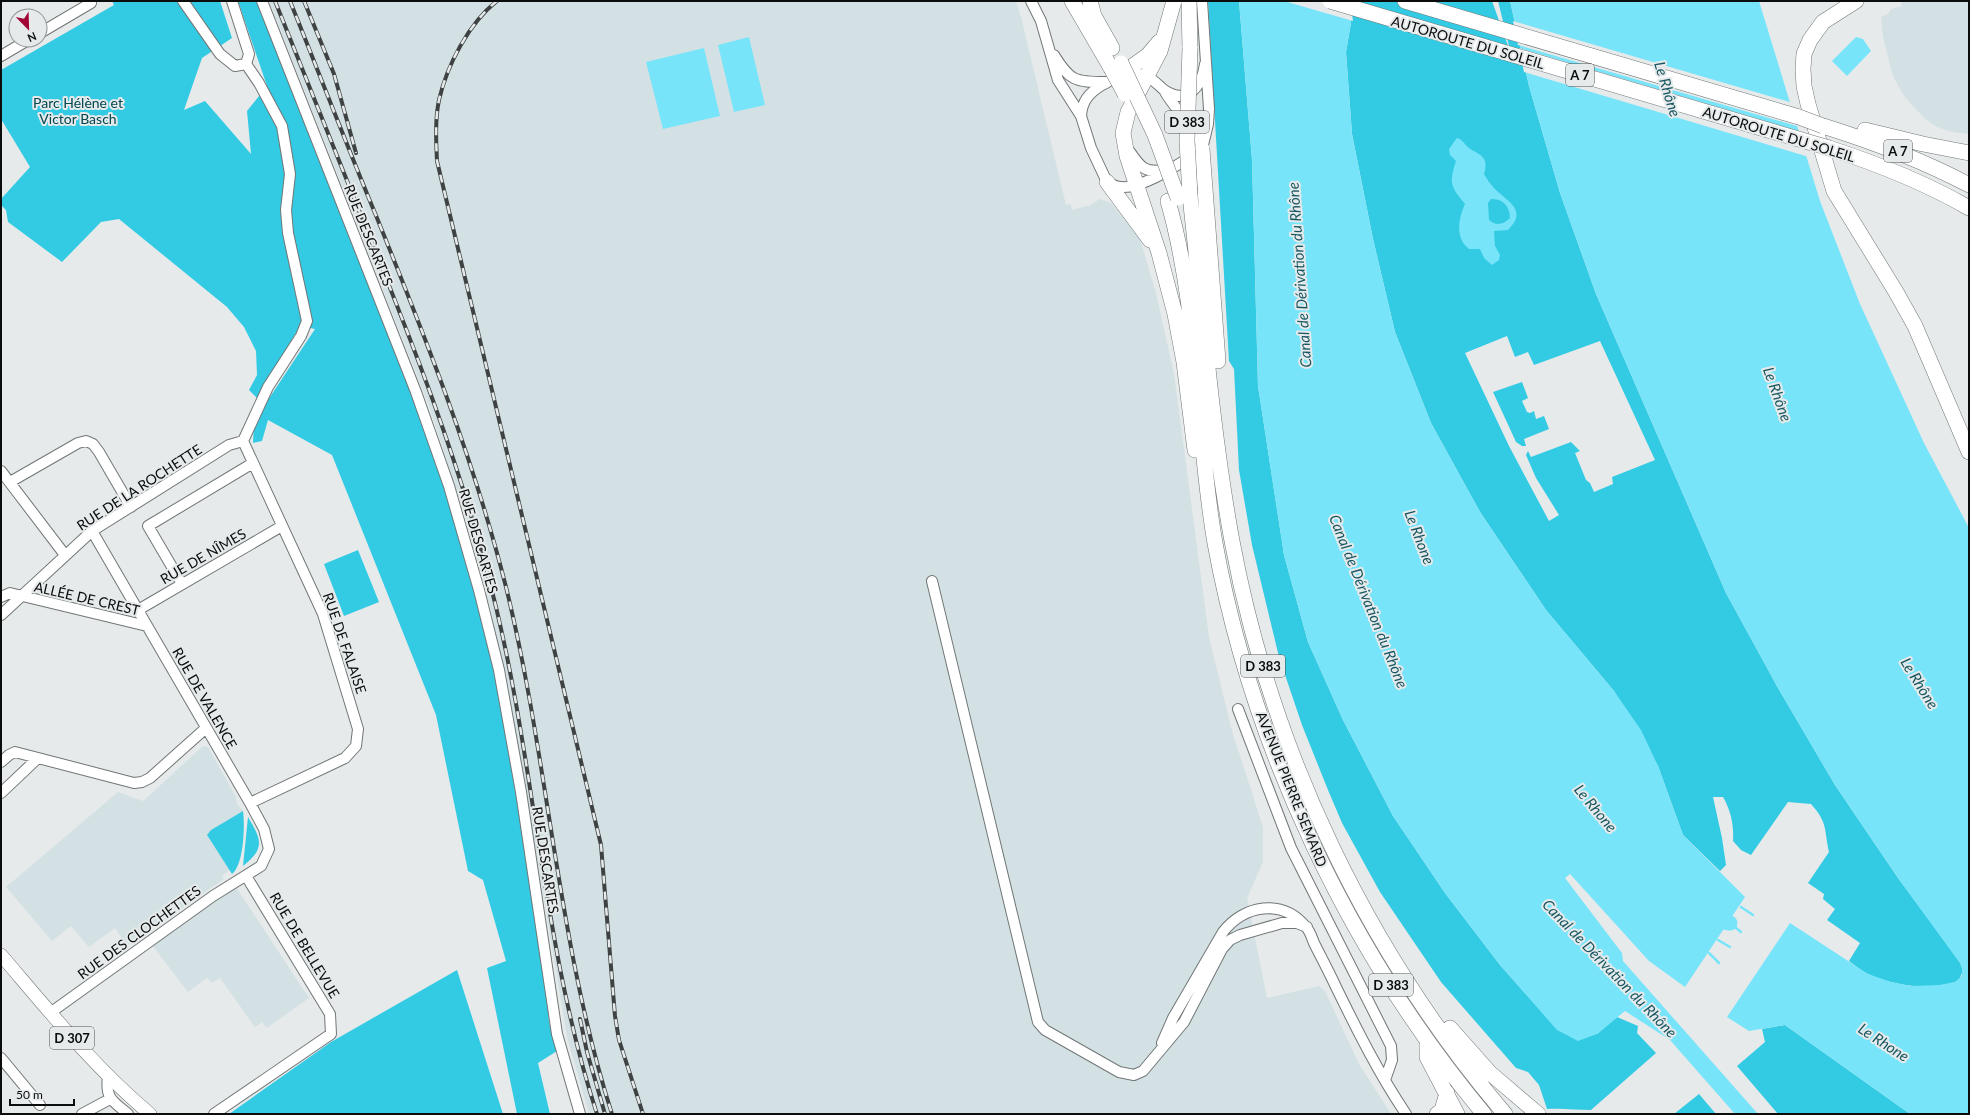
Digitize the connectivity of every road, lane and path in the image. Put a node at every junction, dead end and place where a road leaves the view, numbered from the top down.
1 (183, 1) edge
2 (232, 1) edge
3 (262, 1) edge
4 (1031, 1) edge
5 (1072, 1) edge
6 (1090, 1) edge
7 (1174, 1) edge
8 (1189, 1) edge
9 (1202, 1) edge
10 (1330, 1) edge
11 (1405, 1) edge
12 (1856, 1) edge
13 (91, 3) dead end
14 (48, 28) edge
15 (1165, 36) junction
16 (1048, 45) junction
17 (14, 48) edge
18 (1, 56) edge
19 (246, 64) junction
20 (1206, 64) junction
21 (1116, 72) junction
22 (1147, 77) junction
23 (1164, 90) junction
24 (1081, 116) junction
25 (1821, 122) junction
26 (1124, 144) junction
27 (1202, 149) junction
28 (1969, 153) edge
29 (1169, 169) junction
30 (1107, 182) junction
31 (1136, 184) junction
32 (1969, 185) edge
33 (1179, 198) junction
34 (1969, 208) edge
35 (1159, 253) junction
36 (243, 441) junction
37 (1969, 452) edge
38 (253, 463) junction
39 (1, 471) edge
40 (1222, 476) junction
41 (10, 482) junction
42 (131, 507) junction
43 (282, 526) junction
44 (92, 532) junction
45 (1215, 542) junction
46 (65, 555) junction
47 (932, 581) dead end
48 (182, 584) junction
49 (1, 586) edge
50 (6, 595) edge
51 (20, 597) junction
52 (138, 610) junction
53 (1, 616) edge
54 (147, 626) junction
55 (1238, 709) dead end
56 (206, 728) junction
57 (38, 758) junction
58 (1, 762) edge
59 (1, 793) edge
60 (250, 803) junction
61 (246, 876) junction
62 (1306, 927) junction
63 (1, 955) edge
64 (1427, 1012) junction
65 (50, 1013) junction
66 (1427, 1039) junction
67 (1158, 1054) junction
68 (1, 1058) edge
69 (108, 1077) junction
70 (1386, 1080) junction
71 (1447, 1093) junction
72 (110, 1099) junction
73 (40, 1105) dead end
74 (82, 1114) edge
75 (128, 1114) edge
76 (150, 1114) edge
77 (214, 1114) edge
78 (580, 1114) edge
79 (1406, 1114) edge
80 (1437, 1114) edge
81 (1457, 1114) edge
82 (1484, 1114) edge
83 (1505, 1114) edge
84 (1538, 1114) edge

1 - 19 street
2 - 19 street
3 - 78 street, RUE DESCARTES
4 - 16 street
5 - 21 highway, D 383
6 - 21 highway
7 - 15 highway
8 - 33 highway, D 383, bridge
9 - 20 street
10 - 34 highway, AUTOROUTE DU SOLEIL / A 7, bridge
11 - 25 highway, AUTOROUTE DU SOLEIL / A 7, bridge
12 - 37 highway
13 - 14 street
15 - 21 highway
15 - 22 highway
16 - 21 street
16 - 24 street
17 - 18 street
19 - 36 street
20 - 23 street
20 - 27 street
21 - 22 street
21 - 24 street
21 - 33 highway, D 383, bridge
22 - 23 street
22 - 26 highway
23 - 27 street
24 - 30 street
25 - 28 highway
25 - 32 highway, AUTOROUTE DU SOLEIL / A 7
26 - 29 street
26 - 31 highway
27 - 29 street
27 - 40 highway
29 - 31 street
30 - 31 street
30 - 35 highway
31 - 35 highway
33 - 40 highway, D 383
33 - 45 highway, D 383
35 - 45 highway
36 - 38 street, RUE DE FALAISE
36 - 42 street, RUE DE LA ROCHETTE
38 - 43 street, RUE DE FALAISE
38 - 48 street
39 - 41 street
40 - 64 highway, AVENUE PIERRE SEMARD / D 383
41 - 42 street
41 - 46 street
42 - 44 street, RUE DE LA ROCHETTE
43 - 48 street, RUE DE NÎMES
43 - 60 street, RUE DE FALAISE
44 - 46 street, RUE DE LA ROCHETTE
44 - 52 street, RUE DE VALENCE
45 - 66 highway, AVENUE PIERRE SEMARD / D 383
46 - 51 street, RUE DE LA ROCHETTE
47 - 67 street
48 - 52 street, RUE DE NÎMES
49 - 50 street
50 - 51 street
51 - 53 street, RUE DE LA ROCHETTE
51 - 54 street, ALLÉE DE CREST
52 - 54 street, RUE DE VALENCE
54 - 56 street, RUE DE VALENCE
55 - 70 street
56 - 57 street
56 - 60 street, RUE DE VALENCE
57 - 58 street
57 - 59 street
60 - 61 street, RUE DE VALENCE
61 - 65 street, RUE DES CLOCHETTES
61 - 77 street, RUE DE BELLEVUE
62 - 67 street
62 - 67 street
62 - 70 street
63 - 65 main road, D 307
64 - 83 highway, AVENUE PIERRE SEMARD / D 383
64 - 84 highway
65 - 69 main road, D 307
66 - 71 highway
66 - 82 highway, AVENUE PIERRE SEMARD / D 383
68 - 73 street
69 - 72 street
69 - 76 main road, D 307
70 - 79 street
71 - 80 highway
71 - 81 highway
72 - 74 street
72 - 75 street

